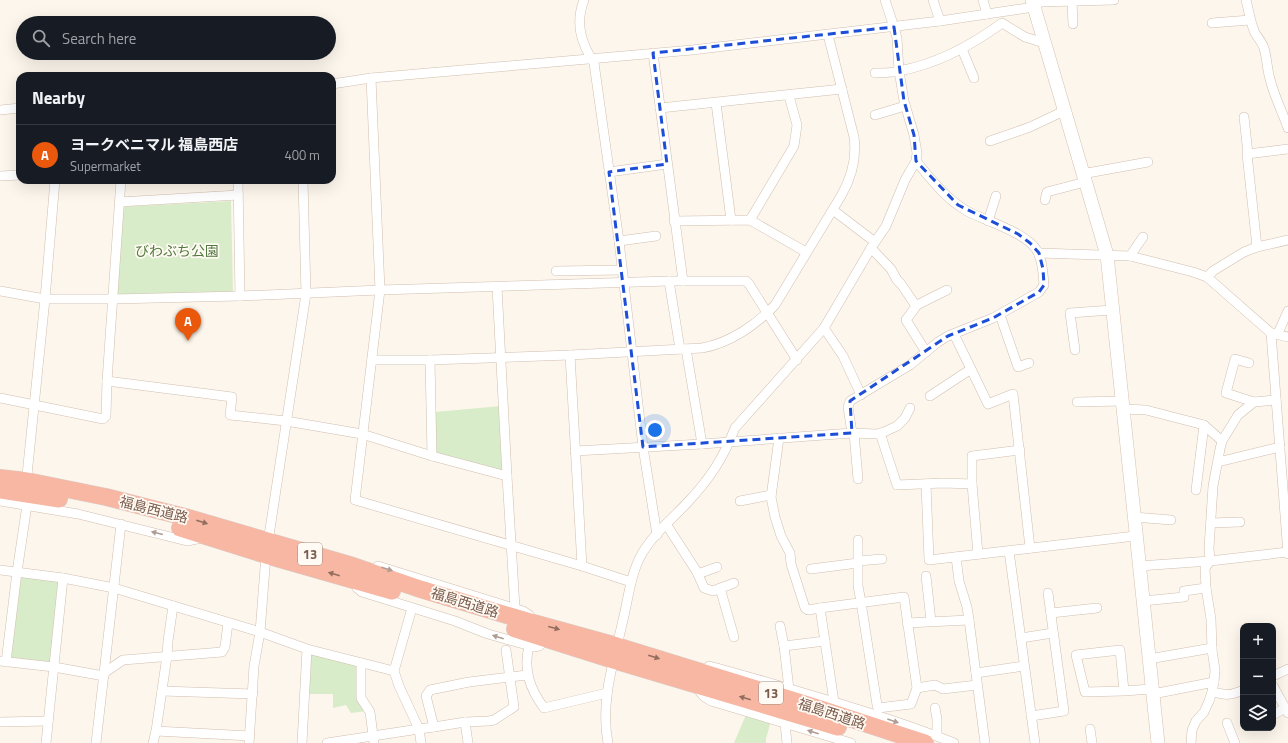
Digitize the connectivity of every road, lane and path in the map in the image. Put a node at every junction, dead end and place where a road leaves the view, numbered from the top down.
1 (584, 0) edge
2 (885, 0) edge
3 (933, 0) edge
4 (983, 0) edge
5 (1091, 0) edge
6 (1114, 0) edge
7 (1246, 0) edge
8 (1072, 1) junction
9 (1033, 4) edge
10 (987, 14) junction
11 (1250, 20) junction
12 (940, 21) junction
13 (1212, 23) dead end
14 (1073, 24) dead end
15 (894, 27) junction
16 (828, 34) junction
17 (1044, 43) junction
18 (962, 49) junction
19 (653, 53) junction
20 (591, 59) junction
21 (899, 71) junction
22 (875, 73) dead end
23 (371, 78) junction
24 (974, 78) dead end
25 (336, 83) edge
26 (842, 89) junction
27 (789, 96) junction
28 (716, 103) junction
29 (905, 106) junction
30 (16, 108) edge
31 (660, 108) junction
32 (0, 110) edge
33 (1064, 110) junction
34 (1285, 111) edge
35 (875, 115) dead end
36 (1244, 116) dead end
37 (1288, 128) edge
38 (990, 142) dead end
39 (1288, 149) edge
40 (1248, 154) junction
41 (916, 161) junction
42 (1148, 162) dead end
43 (667, 164) junction
44 (609, 172) junction
45 (16, 175) edge
46 (0, 176) edge
47 (1084, 178) junction
48 (55, 184) edge
49 (121, 184) edge
50 (238, 184) edge
51 (303, 184) edge
52 (238, 195) junction
53 (996, 196) dead end
54 (1045, 200) dead end
55 (119, 202) junction
56 (833, 210) junction
57 (732, 220) junction
58 (750, 220) junction
59 (674, 221) junction
60 (988, 221) junction
61 (656, 236) dead end
62 (1143, 237) dead end
63 (1288, 240) edge
64 (619, 241) junction
65 (873, 245) junction
66 (1257, 247) junction
67 (806, 252) junction
68 (1039, 253) junction
69 (1107, 254) junction
70 (1130, 256) junction
71 (622, 270) junction
72 (556, 271) dead end
73 (1207, 277) junction
74 (669, 281) junction
75 (683, 281) junction
76 (624, 283) junction
77 (498, 287) junction
78 (380, 290) junction
79 (947, 290) dead end
80 (0, 291) edge
81 (306, 294) junction
82 (240, 296) junction
83 (45, 299) junction
84 (113, 299) junction
85 (916, 306) junction
86 (1112, 310) junction
87 (1288, 311) edge
88 (767, 313) junction
89 (1000, 315) junction
90 (824, 328) junction
91 (1275, 333) junction
92 (954, 334) junction
93 (1288, 336) edge
94 (683, 349) junction
95 (1075, 350) dead end
96 (632, 351) junction
97 (926, 352) junction
98 (570, 355) junction
99 (501, 357) junction
100 (372, 360) junction
101 (430, 360) junction
102 (797, 360) junction
103 (1029, 363) dead end
104 (1249, 363) dead end
105 (971, 369) junction
106 (107, 382) junction
107 (861, 395) junction
108 (930, 396) dead end
109 (0, 398) edge
110 (1276, 400) junction
111 (1077, 402) dead end
112 (1254, 402) junction
113 (35, 405) junction
114 (1123, 405) junction
115 (910, 408) dead end
116 (286, 421) junction
117 (1204, 425) junction
118 (853, 433) junction
119 (880, 433) junction
120 (362, 434) junction
121 (779, 438) junction
122 (1222, 441) junction
123 (730, 442) junction
124 (702, 444) junction
125 (643, 447) junction
126 (1280, 447) junction
127 (1020, 450) junction
128 (575, 451) junction
129 (432, 456) junction
130 (1218, 462) junction
131 (0, 471) edge
132 (27, 475) junction
133 (507, 476) junction
134 (0, 478) edge
135 (858, 479) dead end
136 (926, 484) junction
137 (972, 484) junction
138 (0, 490) edge
139 (1196, 490) dead end
140 (771, 495) junction
141 (0, 501) edge
142 (740, 501) dead end
143 (27, 505) junction
144 (182, 516) junction
145 (1134, 518) junction
146 (1171, 520) dead end
147 (1240, 522) dead end
148 (1211, 523) junction
149 (121, 524) junction
150 (666, 524) junction
151 (657, 535) junction
152 (209, 536) junction
153 (1135, 536) junction
154 (858, 540) dead end
155 (511, 545) junction
156 (267, 548) junction
157 (1030, 548) junction
158 (1009, 551) junction
159 (1288, 552) edge
160 (978, 554) junction
161 (956, 557) junction
162 (882, 558) dead end
163 (1210, 561) junction
164 (337, 562) junction
165 (858, 562) junction
166 (582, 566) junction
167 (1139, 566) junction
168 (717, 567) dead end
169 (810, 569) dead end
170 (0, 570) edge
171 (17, 572) junction
172 (698, 574) junction
173 (926, 576) dead end
174 (63, 578) junction
175 (357, 581) junction
176 (631, 582) junction
177 (734, 583) dead end
178 (114, 588) junction
179 (720, 588) junction
180 (1206, 588) junction
181 (1048, 593) dead end
182 (1142, 601) junction
183 (860, 602) junction
184 (174, 606) junction
185 (412, 608) junction
186 (515, 608) junction
187 (820, 608) junction
188 (1097, 608) dead end
189 (1051, 613) junction
190 (969, 620) junction
191 (931, 621) junction
192 (907, 622) junction
193 (228, 623) junction
194 (535, 623) junction
195 (780, 626) dead end
196 (260, 632) junction
197 (1053, 633) junction
198 (734, 637) dead end
199 (1021, 638) junction
200 (547, 639) junction
201 (825, 640) junction
202 (528, 646) junction
203 (784, 646) junction
204 (1212, 648) junction
205 (307, 649) junction
206 (506, 650) dead end
207 (615, 653) junction
208 (167, 656) junction
209 (1149, 659) junction
210 (3, 661) edge
211 (361, 663) junction
212 (682, 666) junction
213 (1024, 666) junction
214 (54, 667) junction
215 (1288, 669) edge
216 (394, 671) junction
217 (976, 673) junction
218 (104, 674) junction
219 (527, 675) junction
220 (1276, 675) edge
221 (510, 678) junction
222 (1214, 682) junction
223 (697, 684) junction
224 (977, 685) junction
225 (917, 688) junction
226 (789, 689) junction
227 (162, 691) junction
228 (1124, 691) junction
229 (1152, 691) junction
230 (1240, 691) edge
231 (1276, 691) edge
232 (1212, 692) junction
233 (606, 693) junction
234 (252, 694) junction
235 (834, 702) junction
236 (935, 708) dead end
237 (1287, 711) edge
238 (876, 712) junction
239 (1276, 714) edge
240 (1032, 716) junction
241 (48, 721) junction
242 (0, 722) edge
243 (465, 722) junction
244 (785, 723) junction
245 (1227, 723) dead end
246 (434, 727) junction
247 (419, 729) junction
248 (1090, 729) dead end
249 (156, 731) junction
250 (374, 739) edge
251 (249, 740) edge
252 (931, 740) edge
253 (46, 743) edge
254 (96, 743) edge
255 (153, 743) edge
256 (302, 743) edge
257 (327, 743) edge
258 (421, 743) edge
259 (468, 743) edge
260 (608, 743) edge
261 (787, 743) edge
262 (851, 743) edge
263 (889, 743) edge
264 (954, 743) edge
265 (986, 743) edge
266 (1035, 743) edge
267 (1092, 743) edge
268 (1158, 743) edge
269 (1191, 743) edge
270 (1235, 743) edge

1 - 20 street
2 - 15 street
3 - 12 street
4 - 10 street
5 - 6 street
5 - 8 street
7 - 11 street
8 - 9 street
8 - 14 street
9 - 10 street
9 - 17 street
10 - 12 street
11 - 13 street
11 - 34 street
12 - 15 street
15 - 16 street
15 - 21 street
16 - 19 street
16 - 26 street
17 - 18 street
17 - 33 street
18 - 21 street
18 - 24 street
19 - 20 street
19 - 31 street
20 - 23 street
20 - 44 street
21 - 22 street
21 - 29 street
23 - 25 street
23 - 78 street
26 - 27 street
26 - 56 street
27 - 28 street
27 - 58 street
28 - 31 street
28 - 57 street
29 - 35 street
29 - 41 street
30 - 32 street
31 - 43 street
33 - 38 street
33 - 47 street
34 - 37 street
36 - 40 street
39 - 40 street
40 - 66 street
41 - 60 street
41 - 65 street
42 - 47 street
43 - 44 street
43 - 59 street
44 - 64 street
45 - 46 street
47 - 54 street
47 - 69 street
48 - 83 street
49 - 55 street
50 - 52 street
51 - 81 street
52 - 55 street
52 - 82 street
53 - 60 street
55 - 84 street
56 - 65 street
56 - 67 street
57 - 58 street
57 - 59 street
58 - 67 street
59 - 75 street
60 - 68 street
61 - 64 street
62 - 70 street
63 - 66 street
64 - 71 street
65 - 85 street
65 - 90 street
66 - 73 street
67 - 88 street
68 - 69 street
68 - 89 street
69 - 70 street
69 - 86 street
70 - 73 street
71 - 72 street
71 - 76 street
73 - 91 street
74 - 75 street
74 - 76 street
74 - 94 street
75 - 88 street
76 - 77 street
76 - 96 street
77 - 78 street
77 - 99 street
78 - 81 street
78 - 100 street
79 - 85 street
80 - 83 street
81 - 82 street
81 - 116 street
82 - 84 street
83 - 84 street
83 - 113 street
84 - 106 street
85 - 97 street
86 - 95 street
86 - 114 street
87 - 91 street
88 - 94 street
88 - 102 street
89 - 92 street
89 - 103 street
90 - 102 street
90 - 107 street
91 - 93 street
91 - 110 street
92 - 97 street
92 - 105 street
94 - 96 street
94 - 124 street
96 - 98 street
96 - 125 street
97 - 107 street
98 - 99 street
98 - 128 street
99 - 101 street
99 - 133 street
100 - 101 street
100 - 120 street
101 - 129 street
102 - 123 street
104 - 112 street
105 - 108 street
105 - 127 street
106 - 113 street
106 - 116 street
107 - 118 street
109 - 113 street
110 - 112 street
110 - 126 street
111 - 114 street
112 - 122 street
113 - 132 street
114 - 117 street
114 - 145 street
115 - 119 street
116 - 120 street
116 - 156 street
117 - 122 street
117 - 139 street
118 - 119 street
118 - 121 street
118 - 135 street
119 - 136 street
120 - 129 street
120 - 155 street
121 - 123 street
121 - 140 street
122 - 130 street
123 - 124 street
123 - 150 street
124 - 125 street
125 - 128 street
125 - 151 street
126 - 130 street
126 - 159 street
127 - 137 street
127 - 157 street
128 - 166 street
129 - 133 street
130 - 148 street
131 - 132 street
132 - 144 street
133 - 155 street
134 - 144 highway, 福島西道路 / 13
136 - 137 street
136 - 161 street
137 - 160 street
138 - 152 highway, 福島西道路 / 13
140 - 142 street
140 - 187 street
141 - 143 street
143 - 149 street
143 - 171 street
144 -> 156 highway, 福島西道路 / 13
145 - 146 street
145 - 153 street
147 - 148 street
148 - 163 street
152 -> 149 street
149 - 178 street
150 - 151 street
150 - 172 street
151 - 176 street
152 - 156 highway, 福島西道路 / 13
153 - 157 street
153 - 167 street
154 - 165 street
155 - 166 street
155 - 186 street
156 - 164 highway, 福島西道路 / 13
175 -> 156 highway, 福島西道路 / 13
156 - 196 street
157 - 158 street
158 - 160 street
158 - 199 street
159 - 163 street
160 - 161 street
161 - 190 street
162 - 165 street
163 - 167 street
163 - 180 street
164 -> 186 street
164 - 194 highway, 福島西道路 / 13
165 - 169 street
165 - 183 street
166 - 176 street
167 - 182 street
168 - 172 street
170 - 171 street
171 - 174 street
171 - 210 street
172 - 179 street
173 - 191 street
174 - 178 street
174 - 214 street
175 - 185 street
175 - 200 highway, 福島西道路 / 13
176 - 207 street
177 - 179 street
178 - 184 street
178 - 218 street
179 - 198 street
180 - 182 street
180 - 204 street
181 - 189 street
182 - 209 street
183 - 187 street
183 - 192 street
183 - 238 street
184 - 193 street
184 - 208 street
202 -> 185 street
185 - 216 street
186 - 194 street
187 - 201 street
188 - 189 street
189 - 197 street
190 - 191 street
190 - 217 street
191 - 192 street
192 - 225 street
193 - 196 street
193 - 208 street
194 -> 207 highway, 福島西道路 / 13
195 - 203 street
196 - 205 street
196 - 234 street
197 - 199 street
197 - 240 street
199 - 213 street
200 - 202 street
200 - 207 highway, 福島西道路 / 13
201 - 203 street
201 - 235 street
202 - 219 street
203 - 226 street
204 - 209 street
204 - 222 street
205 - 211 street
205 - 256 street
206 - 221 street
207 -> 212 highway, 福島西道路 / 13
207 - 223 highway, 福島西道路 / 13
207 - 233 street
208 - 218 street
208 - 227 street
209 - 229 street
210 - 214 street
211 - 216 street
211 - 250 street
212 - 226 street
212 - 252 highway, 福島西道路 / 13
213 - 217 street
213 - 240 street
214 - 218 street
214 - 241 street
215 - 220 street
216 - 247 street
217 - 224 street
218 - 254 street
219 - 221 street
219 - 233 street
221 - 243 street
221 - 246 street
222 - 229 street
222 - 232 street
223 - 244 street
263 -> 223 highway, 福島西道路 / 13
224 - 225 street
224 - 265 street
225 - 238 street
226 - 235 street
227 - 234 street
227 - 249 street
228 - 228 street
228 - 229 street
229 - 268 street
230 - 232 street
231 - 237 street
232 - 269 street
233 - 260 street
234 - 251 street
235 - 238 street
236 - 252 street
237 - 239 street
238 -> 252 street
240 - 266 street
241 - 242 street
241 - 253 street
243 - 246 street
243 - 259 street
244 - 261 street
262 -> 244 street
245 - 270 street
246 - 247 street
247 - 250 street
247 - 258 street
248 - 267 street
249 - 251 street
249 - 255 street
250 - 257 street
252 - 264 street

